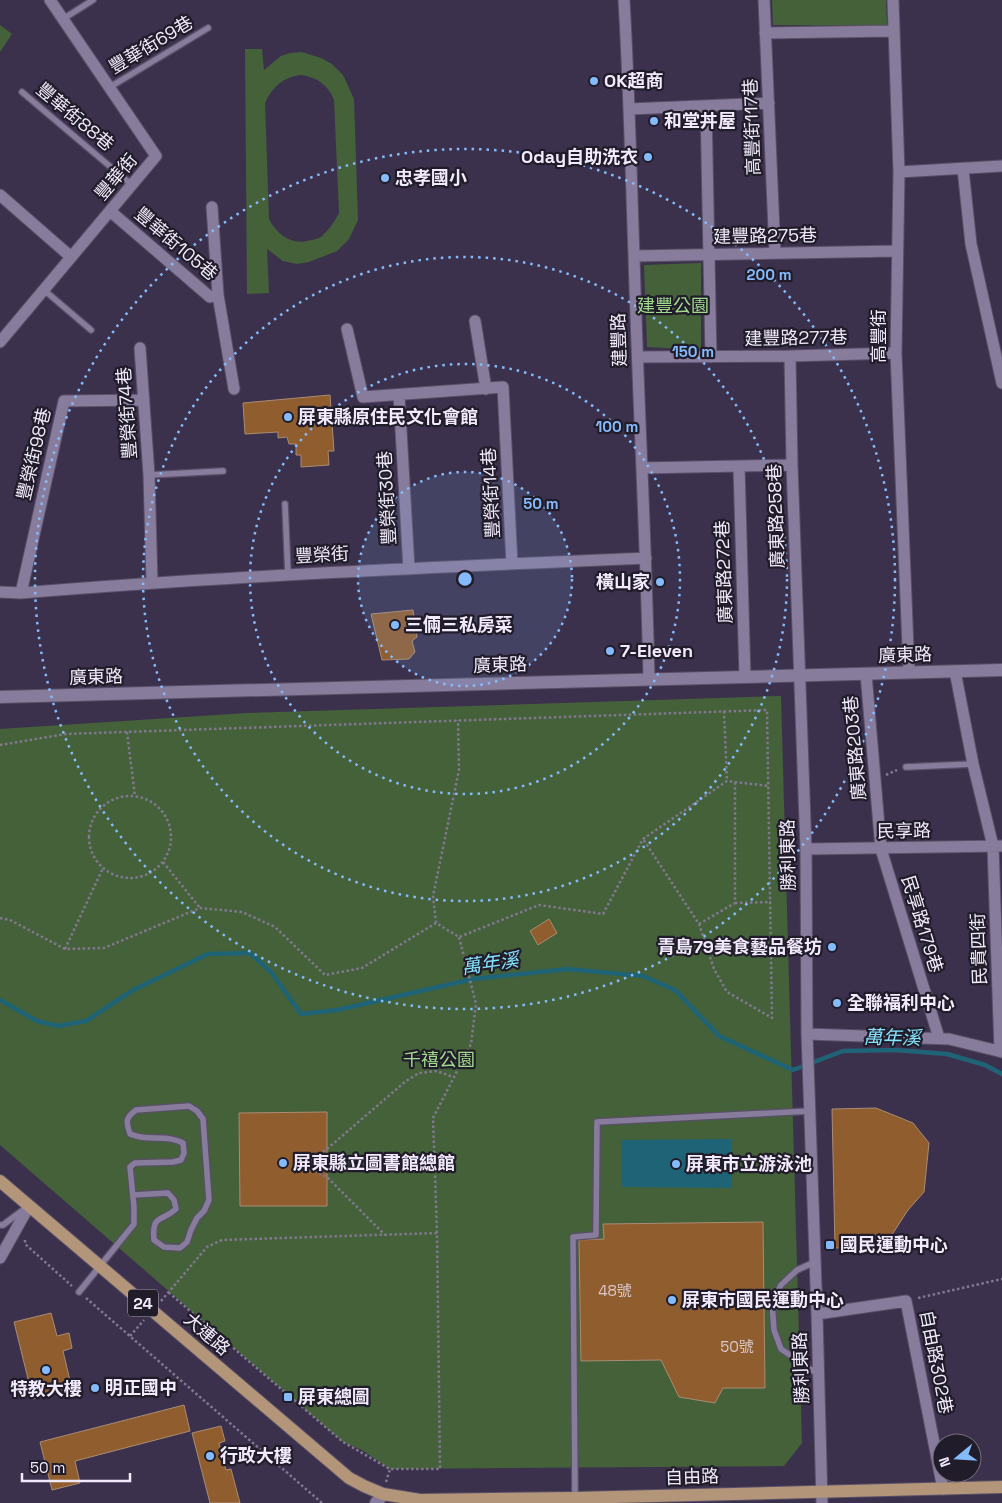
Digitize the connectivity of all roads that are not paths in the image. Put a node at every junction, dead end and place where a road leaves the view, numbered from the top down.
1 (50, 0) edge
2 (93, 0) edge
3 (624, 0) edge
4 (764, 0) edge
5 (893, 0) edge
6 (63, 19) junction
7 (208, 28) dead end
8 (894, 31) junction
9 (765, 33) junction
10 (110, 87) junction
11 (22, 92) dead end
12 (769, 103) junction
13 (706, 106) junction
14 (630, 109) junction
15 (1002, 166) edge
16 (963, 168) junction
17 (899, 172) junction
18 (132, 185) junction
19 (0, 195) edge
20 (212, 207) dead end
21 (110, 211) junction
22 (897, 251) junction
23 (775, 254) junction
24 (709, 255) junction
25 (634, 256) junction
26 (71, 258) junction
27 (44, 290) junction
28 (218, 295) junction
29 (475, 321) dead end
30 (347, 329) dead end
31 (91, 330) dead end
32 (2, 336) edge
33 (140, 348) dead end
34 (896, 353) junction
35 (711, 356) junction
36 (790, 356) junction
37 (638, 357) junction
38 (1002, 382) edge
39 (234, 389) dead end
40 (486, 389) junction
41 (399, 395) junction
42 (144, 400) junction
43 (792, 465) junction
44 (739, 467) junction
45 (642, 468) junction
46 (223, 471) dead end
47 (149, 475) junction
48 (285, 504) dead end
49 (646, 558) junction
50 (512, 564) junction
51 (409, 569) junction
52 (288, 575) junction
53 (152, 582) junction
54 (0, 592) edge
55 (21, 593) junction
56 (956, 671) junction
57 (1002, 671) edge
58 (909, 672) junction
59 (866, 674) junction
60 (799, 675) junction
61 (745, 677) junction
62 (649, 679) junction
63 (0, 697) edge
64 (973, 764) junction
65 (906, 767) road end
66 (998, 846) edge
67 (806, 849) junction
68 (881, 849) junction
69 (807, 1034) junction
70 (939, 1038) junction
71 (1001, 1051) edge
72 (810, 1111) junction
73 (0, 1182) edge
74 (133, 1195) junction
75 (29, 1206) junction
76 (0, 1225) edge
77 (0, 1258) edge
78 (815, 1262) junction
79 (100, 1266) junction
80 (79, 1292) road end
81 (818, 1314) junction
82 (819, 1375) junction
83 (1002, 1487) edge
84 (943, 1489) junction
85 (822, 1497) edge
86 (575, 1498) junction
87 (379, 1500) edge
88 (397, 1503) edge

1 - 6 street, 豐華街
2 - 6 lane
3 - 14 street, 建豐路
4 - 9 street, 高豐街117巷
5 - 8 street, 高豐街
6 - 10 street, 豐華街
7 - 10 lane, 豐華街69巷
8 - 9 street
8 - 17 street, 高豐街
9 - 12 street, 高豐街117巷
10 - 18 street, 豐華街
11 - 18 lane, 豐華街88巷
12 - 13 street
12 - 23 street, 高豐街117巷
13 - 14 street
13 - 24 street
14 - 25 street, 建豐路
15 - 16 street
16 - 17 street
16 - 38 street
17 - 22 street, 高豐街
18 - 21 street, 豐華街
19 - 26 street
20 - 28 street
21 - 26 street, 豐華街
21 - 28 street, 豐華街105巷
22 - 23 street, 建豐路275巷
22 - 34 street, 高豐街
23 - 24 street, 建豐路275巷
24 - 25 street, 建豐路275巷
24 - 35 street
25 - 37 street, 建豐路
26 - 27 street, 豐華街
27 - 31 lane
27 - 32 street, 豐華街
28 - 39 street, 豐華街105巷
29 - 40 street
30 - 41 street
33 - 42 street, 豐榮街74巷
34 - 36 street, 建豐路277巷
34 - 58 street, 高豐街
35 - 36 street, 建豐路277巷
35 - 37 street, 建豐路277巷
36 - 43 street, 廣東路258巷
37 - 45 street, 建豐路
40 - 41 street
40 - 50 street, 豐榮街14巷
41 - 51 street, 豐榮街30巷
42 - 47 street, 豐榮街74巷
42 - 55 street, 豐榮街98巷
43 - 44 street
43 - 60 street, 廣東路258巷
44 - 45 street
44 - 61 street, 廣東路272巷
45 - 49 street, 建豐路
46 - 47 lane, 豐榮街74巷
47 - 53 street, 豐榮街74巷
48 - 52 lane
49 - 50 street, 豐榮街
49 - 62 street, 建豐路
50 - 51 street, 豐榮街
51 - 52 street, 豐榮街
52 - 53 street, 豐榮街
53 - 55 street, 豐榮街
54 - 55 street, 豐榮街
56 - 57 street, 廣東路
56 - 58 street, 廣東路
56 - 64 street, 民貴四街
58 - 59 street, 廣東路
59 - 60 street, 廣東路
59 - 68 street, 廣東路203巷
60 - 61 street, 廣東路
60 - 67 street, 勝利東路
61 - 62 street, 廣東路
62 - 63 street, 廣東路
64 - 65 lane
64 - 66 street, 民貴四街
66 - 68 street, 民享路
66 - 71 street, 民貴四街
67 - 68 street, 民享路
67 - 69 street, 勝利東路
68 - 70 street, 民享路179巷
69 - 70 street
69 - 72 street, 勝利東路
70 - 71 street
72 - 78 street, 勝利東路
72 - 86 lane
73 - 75 main road, 大連路 / 24
74 - 74 lane
74 - 79 lane
75 - 76 lane
75 - 77 street
75 - 79 main road, 大連路 / 24
78 - 81 street, 勝利東路
78 - 82 lane
79 - 80 lane
79 - 87 main road, 大連路 / 24
81 - 82 street, 勝利東路
81 - 84 street, 自由路302巷
82 - 85 street, 勝利東路
83 - 84 main road, 自由路 / 24
84 - 85 main road, 自由路 / 24
85 - 86 main road, 自由路 / 24
86 - 87 main road, 自由路 / 24
87 - 88 street, 大連路

